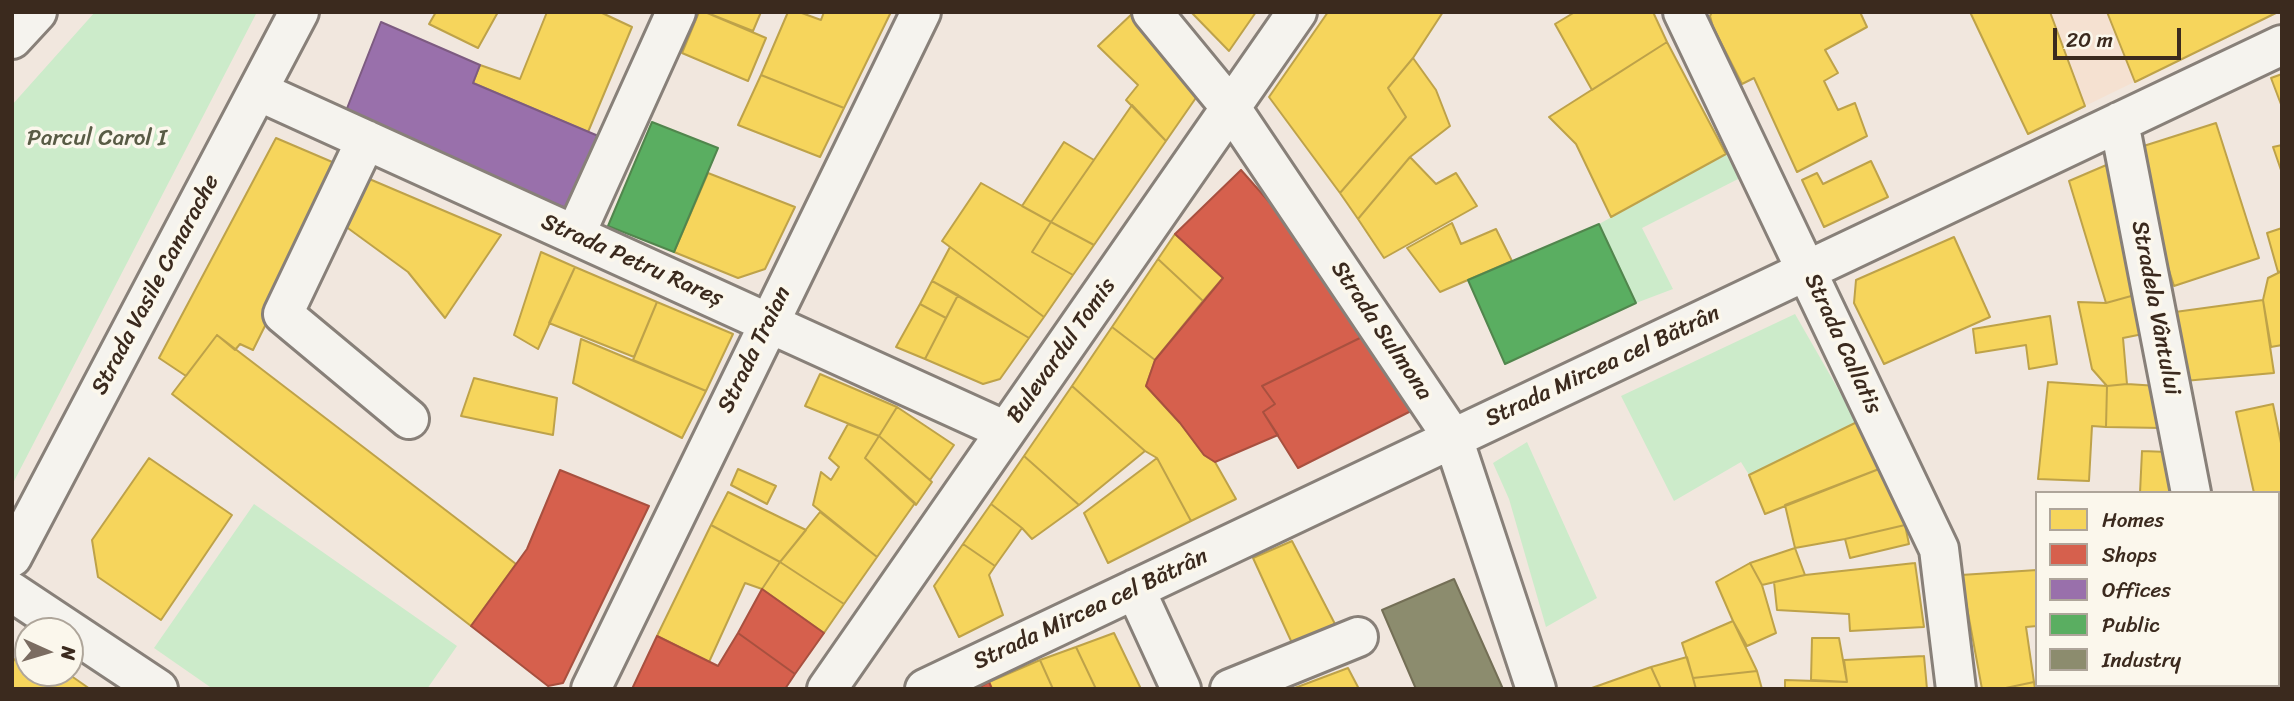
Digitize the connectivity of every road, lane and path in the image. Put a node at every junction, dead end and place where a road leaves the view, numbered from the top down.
1 (37, 12) edge
2 (299, 12) edge
3 (676, 12) edge
4 (921, 12) edge
5 (1152, 12) edge
6 (1297, 12) edge
7 (1683, 12) edge
8 (12, 39) edge
9 (2282, 45) edge
10 (258, 91) junction
11 (1231, 108) junction
12 (2119, 122) junction
13 (366, 140) junction
14 (575, 235) junction
15 (1808, 270) junction
16 (768, 324) junction
17 (409, 419) dead end
18 (1006, 432) junction
19 (1452, 438) junction
20 (2191, 491) edge
21 (12, 557) edge
22 (1135, 590) junction
23 (12, 592) edge
24 (1358, 637) dead end
25 (158, 689) edge
26 (591, 689) edge
27 (827, 689) edge
28 (925, 689) edge
29 (1181, 689) edge
30 (1230, 689) edge
31 (1536, 689) edge
32 (1956, 689) edge

1 - 8 street
2 - 10 street, Strada Vasile Canarache
3 - 14 street
4 - 16 street, Strada Traian
5 - 11 street, Strada Sulmona
6 - 11 street, Bulevardul Tomis
7 - 15 street, Strada Callatis
9 - 12 street, Strada Mircea cel Bătrân
10 - 13 street, Strada Petru Rareș
10 - 21 street, Strada Vasile Canarache
11 - 18 street, Bulevardul Tomis
11 - 19 street, Strada Sulmona
12 - 15 street, Strada Mircea cel Bătrân
12 - 20 street, Stradela Vântului
13 - 14 street, Strada Petru Rareș
13 - 17 street
14 - 16 street, Strada Petru Rareș
15 - 19 street, Strada Mircea cel Bătrân
15 - 32 street, Strada Callatis
16 - 18 street, Strada Petru Rareș
16 - 26 street, Strada Traian
18 - 27 street, Bulevardul Tomis
19 - 22 street, Strada Mircea cel Bătrân
19 - 31 street, Strada Sulmona
22 - 28 street, Strada Mircea cel Bătrân
22 - 29 street
23 - 25 street
24 - 30 street

